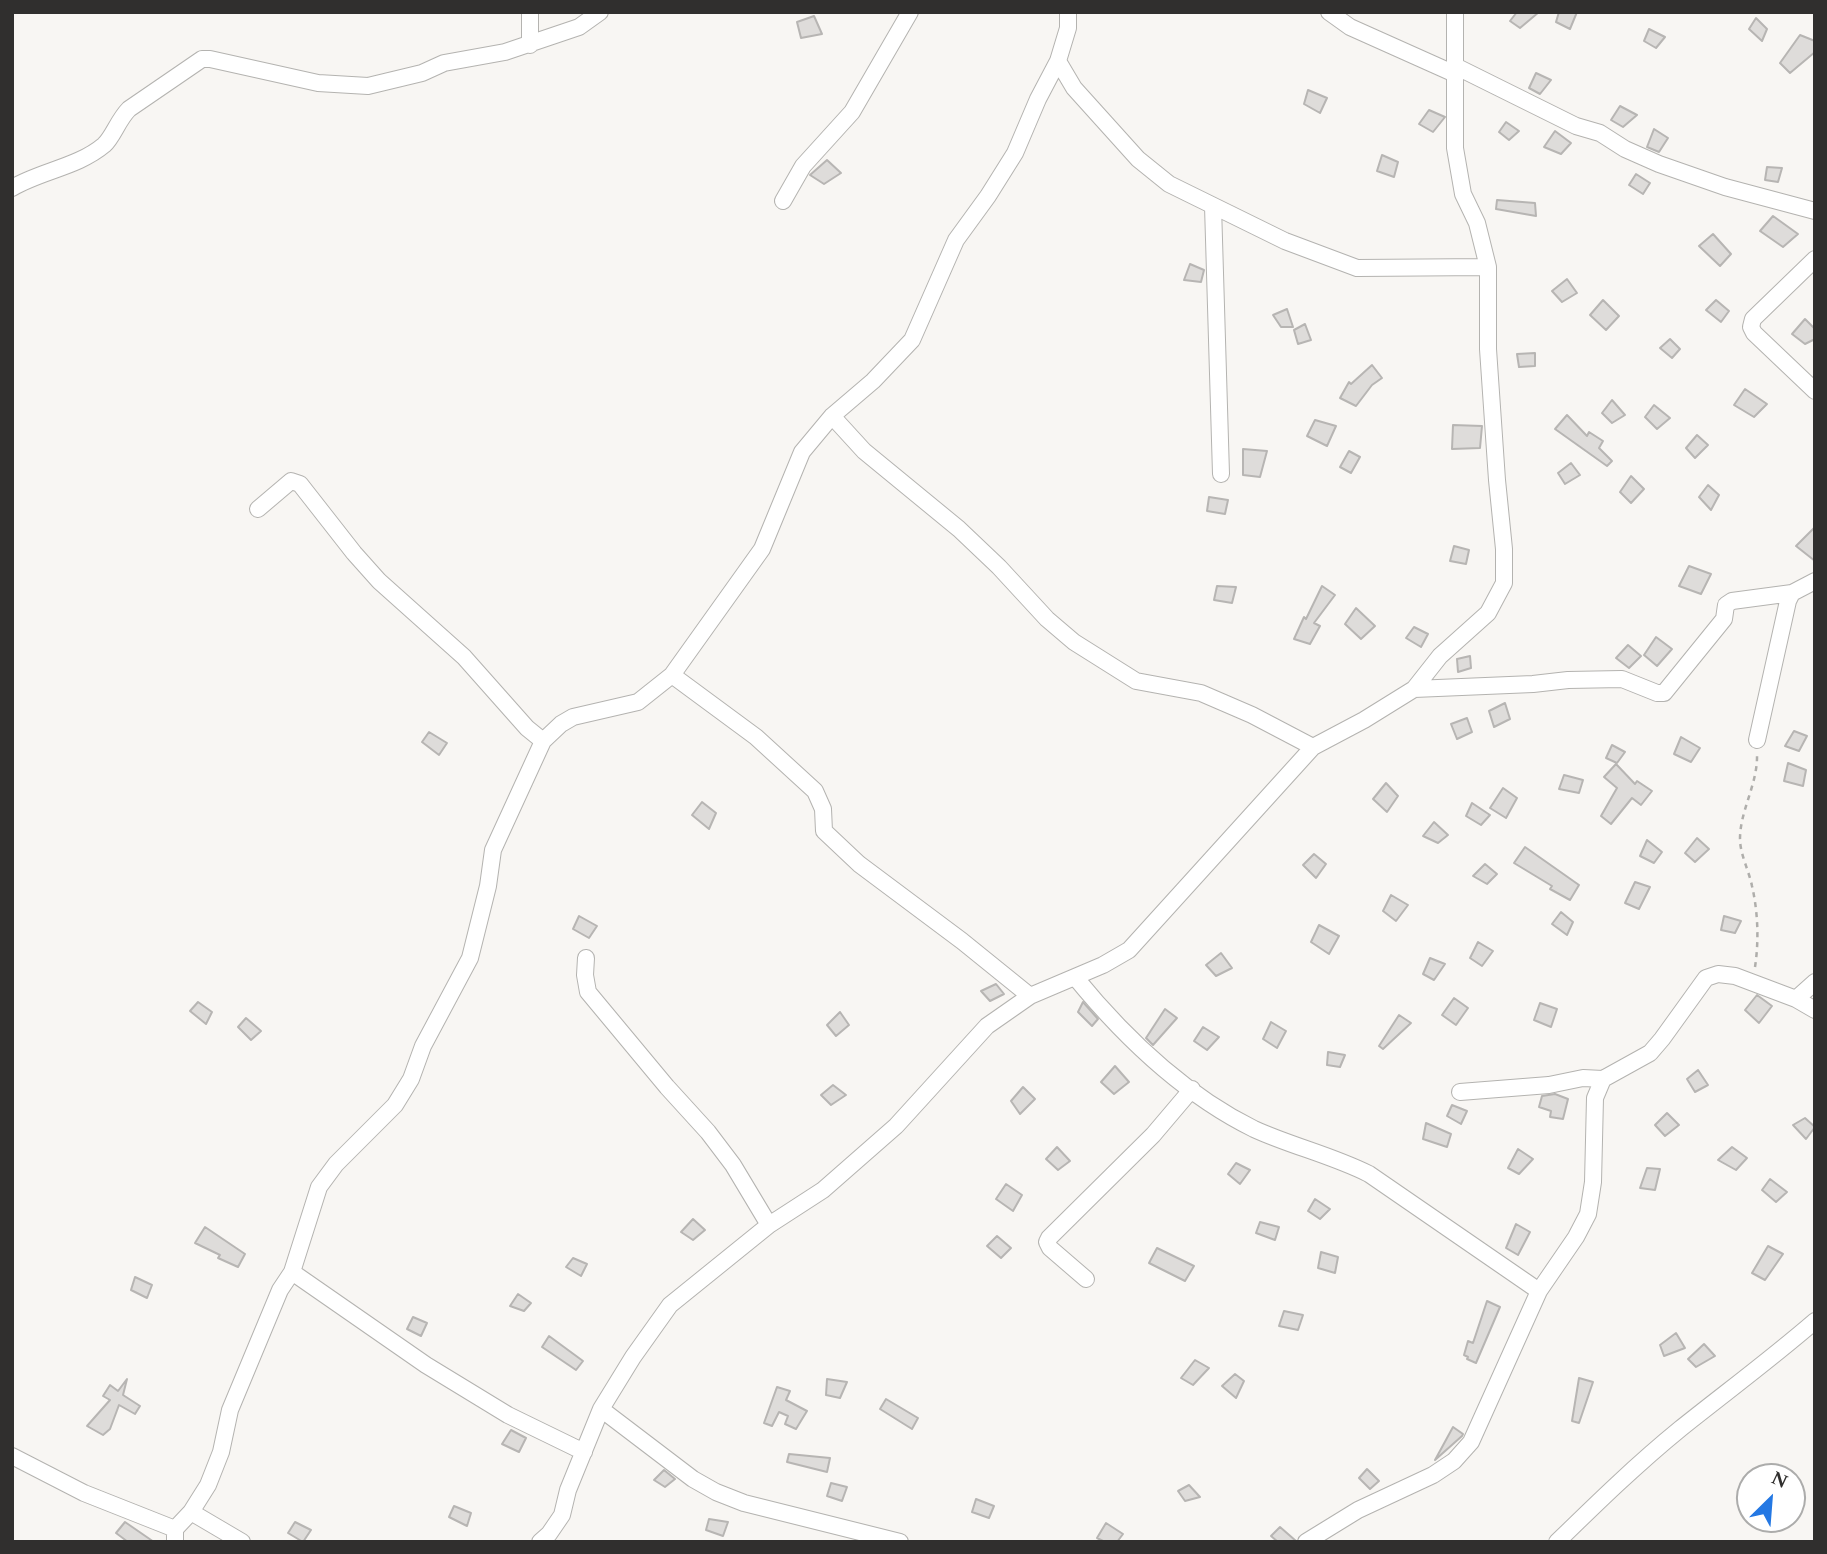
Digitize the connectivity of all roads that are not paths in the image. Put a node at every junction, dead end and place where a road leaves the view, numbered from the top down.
1 (530, 12) edge
2 (600, 12) edge
3 (910, 12) edge
4 (1068, 12) edge
5 (1329, 12) edge
6 (1455, 12) edge
7 (530, 45) junction
8 (1058, 61) junction
9 (1455, 70) junction
10 (12, 188) edge
11 (783, 201) dead end
12 (1213, 206) junction
13 (1815, 211) edge
14 (1815, 259) edge
15 (1488, 267) junction
16 (1815, 391) edge
17 (832, 416) junction
18 (1221, 474) dead end
19 (258, 509) dead end
20 (1815, 581) edge
21 (1792, 593) junction
22 (672, 675) junction
23 (1414, 689) junction
24 (1757, 740) road end
25 (543, 741) junction
26 (1313, 747) junction
27 (586, 958) dead end
28 (1075, 977) junction
29 (1815, 982) edge
30 (1030, 996) junction
31 (1796, 999) junction
32 (1815, 1010) edge
33 (1604, 1079) junction
34 (1192, 1090) junction
35 (1460, 1092) dead end
36 (769, 1225) junction
37 (292, 1272) junction
38 (1086, 1279) dead end
39 (1539, 1291) junction
40 (1815, 1321) edge
41 (601, 1409) junction
42 (584, 1452) junction
43 (12, 1456) edge
44 (191, 1512) junction
45 (175, 1536) edge
46 (242, 1542) edge
47 (540, 1542) edge
48 (900, 1542) edge
49 (1306, 1542) edge
50 (1557, 1542) edge

1 - 7 street
2 - 7 street
3 - 11 street
4 - 8 street
5 - 9 street
6 - 9 street
7 - 10 street
8 - 12 street
8 - 17 street
9 - 13 street
9 - 15 street
12 - 15 street
12 - 18 street
14 - 16 street
15 - 23 street
17 - 22 street
17 - 26 street
19 - 25 street
20 - 21 street
21 - 23 street
21 - 24 street
22 - 25 street
22 - 30 street
23 - 26 street
25 - 37 street
26 - 28 street
27 - 36 street
28 - 30 street
28 - 34 street
29 - 31 street
30 - 36 street
31 - 32 street
31 - 33 street
33 - 35 street
33 - 39 street
34 - 38 street
34 - 39 street
36 - 41 street
37 - 42 street
37 - 44 street
39 - 49 street
40 - 50 street
41 - 42 street
41 - 48 street
42 - 47 street
43 - 45 street
44 - 45 street
44 - 46 street

